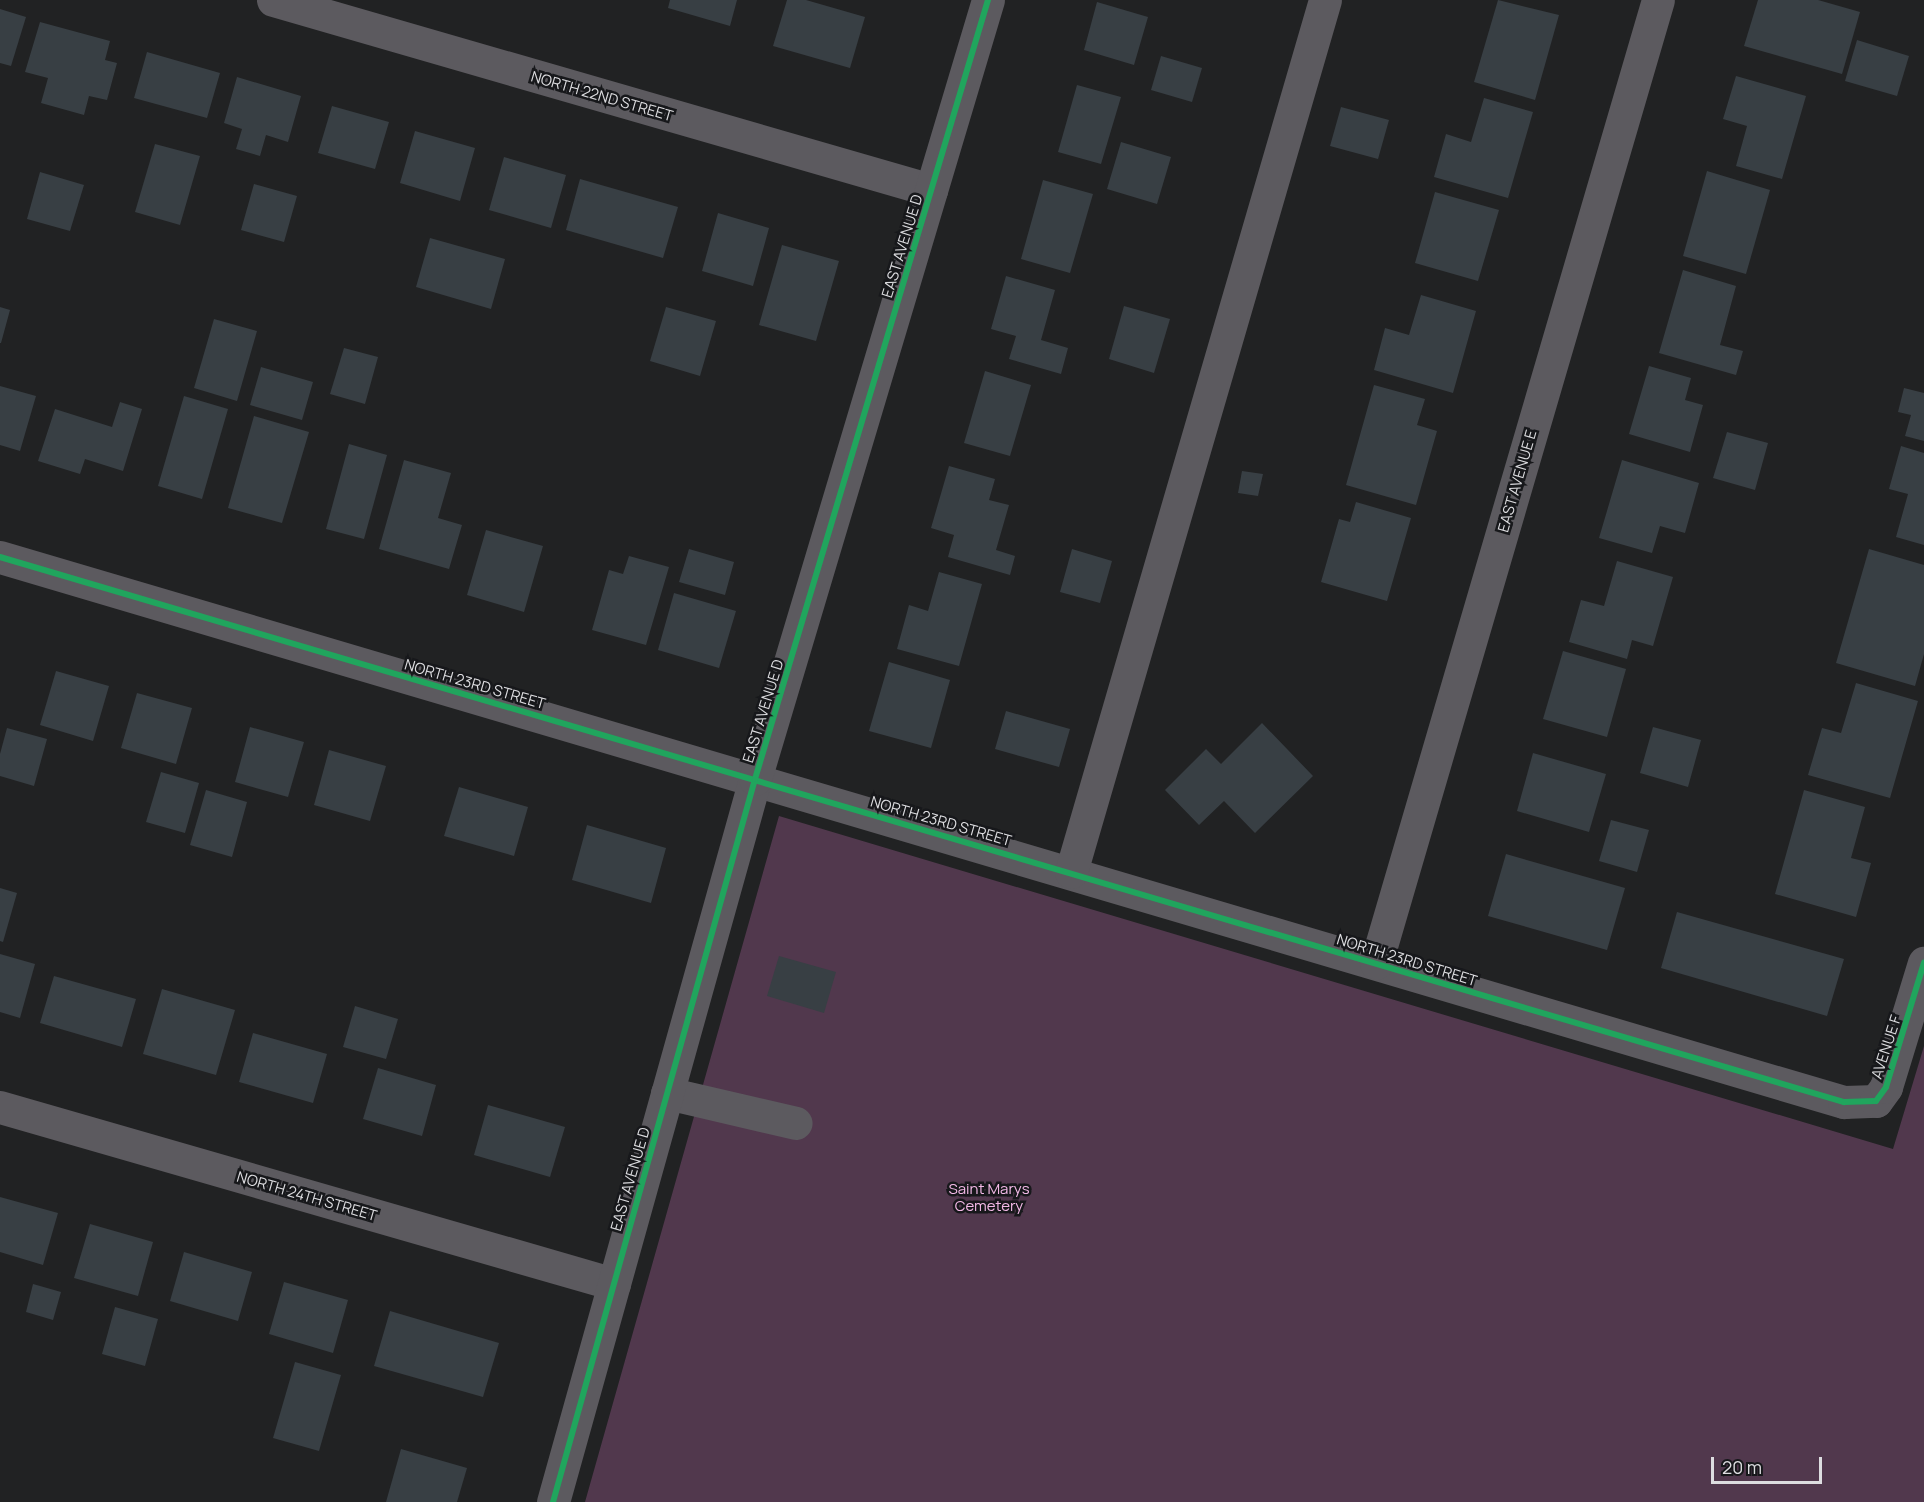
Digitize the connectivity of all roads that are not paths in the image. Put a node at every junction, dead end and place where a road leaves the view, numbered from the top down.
1 (273, 0) edge
2 (988, 0) edge
3 (1325, 0) edge
4 (1658, 0) edge
5 (931, 190) junction
6 (0, 557) edge
7 (756, 779) junction
8 (1071, 872) junction
9 (1376, 963) junction
10 (1924, 963) edge
11 (667, 1093) junction
12 (1876, 1101) joint
13 (0, 1107) edge
14 (796, 1123) dead end
15 (614, 1284) junction
16 (553, 1502) edge

1 - 5 street, NORTH 22ND STREET
2 - 5 street, EAST AVENUE D
3 - 8 street
4 - 9 street, EAST AVENUE E
5 - 7 street, EAST AVENUE D
6 - 7 street, NORTH 23RD STREET
7 - 8 street, NORTH 23RD STREET
7 - 11 street, EAST AVENUE D
8 - 9 street, NORTH 23RD STREET
9 - 12 street, NORTH 23RD STREET
10 - 12 street, AVENUE F
11 - 14 street
11 - 15 street, EAST AVENUE D
13 - 15 street, NORTH 24TH STREET
15 - 16 street, EAST AVENUE D

